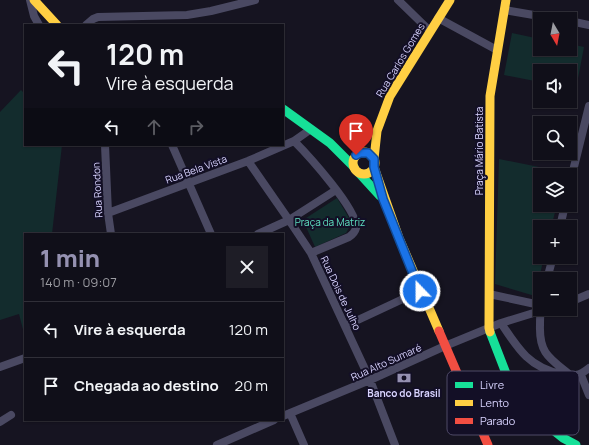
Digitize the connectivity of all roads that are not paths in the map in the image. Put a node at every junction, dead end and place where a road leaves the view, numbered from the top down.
1 (30, 0) edge
2 (34, 0) edge
3 (254, 0) edge
4 (398, 0) edge
5 (450, 0) edge
6 (506, 0) edge
7 (504, 10) junction
8 (533, 15) edge
9 (438, 18) junction
10 (577, 22) edge
11 (38, 24) edge
12 (56, 24) edge
13 (87, 24) edge
14 (589, 24) edge
15 (430, 31) junction
16 (497, 50) junction
17 (589, 106) edge
18 (284, 110) edge
19 (311, 129) junction
20 (294, 141) junction
21 (284, 145) edge
22 (106, 146) edge
23 (172, 146) edge
24 (282, 146) edge
25 (248, 161) junction
26 (374, 163) junction
27 (574, 168) edge
28 (357, 170) junction
29 (188, 182) junction
30 (336, 190) junction
31 (383, 199) junction
32 (108, 213) junction
33 (289, 220) junction
34 (111, 233) edge
35 (211, 233) edge
36 (260, 233) edge
37 (310, 254) junction
38 (420, 291) junction
39 (489, 294) junction
40 (589, 294) edge
41 (577, 299) edge
42 (533, 306) edge
43 (533, 311) edge
44 (540, 316) edge
45 (501, 323) junction
46 (345, 326) junction
47 (489, 328) junction
48 (445, 346) junction
49 (24, 358) edge
50 (0, 367) edge
51 (589, 368) edge
52 (456, 371) edge
53 (505, 371) edge
54 (549, 371) edge
55 (565, 371) edge
56 (581, 375) joint
57 (370, 380) junction
58 (589, 395) edge
59 (11, 415) dead end
60 (286, 415) edge
61 (272, 421) edge
62 (0, 422) edge
63 (484, 435) edge
64 (486, 435) edge
65 (559, 435) edge
66 (217, 445) edge
67 (304, 445) edge
68 (395, 445) edge
69 (488, 445) edge
70 (498, 445) edge
71 (576, 445) edge

1 - 11 street
2 - 12 main road
3 - 13 street
4 - 15 street
5 - 9 main road, Rua Carlos Gomes
6 - 7 main road, Praça Mário Batista
7 - 8 street
7 - 16 main road, Praça Mário Batista
9 - 15 main road, Rua Carlos Gomes
9 - 16 street
10 - 14 street
15 - 26 main road, Rua Carlos Gomes
16 - 39 main road, Praça Mário Batista
17 - 27 street
18 - 19 main road
19 - 20 street, Rua Bela Vista
19 - 28 main road
20 - 21 street, Rua Bela Vista
20 - 30 street
22 - 32 street, Rua Rondon
23 - 29 street
24 - 25 street, Rua Bela Vista
25 - 29 street, Rua Bela Vista
25 - 33 street, Rua Dois de Julho
26 - 28 main road
26 - 28 main road
26 - 31 main road
28 - 31 main road
29 - 32 street, Rua Bela Vista
29 - 35 street
30 - 33 street
30 - 37 street
31 - 38 main road
32 - 34 street, Rua Rondon
33 - 36 street
33 - 37 street, Rua Dois de Julho
37 - 46 street, Rua Dois de Julho
38 - 46 street
38 - 48 main road
39 - 42 street
39 - 47 main road, Praça Mário Batista
40 - 41 street
43 - 45 street
44 - 55 street
45 - 47 street, Rua Alto Sumaré
45 - 54 street
46 - 57 street, Rua Dois de Julho
47 - 48 street, Rua Alto Sumaré
47 - 53 main road
48 - 52 main road
48 - 57 street, Rua Alto Sumaré
49 - 50 street
51 - 56 street
56 - 58 street
57 - 60 street, Rua Alto Sumaré
57 - 68 street, Rua Dois de Julho
59 - 62 street
60 - 67 street
61 - 66 street
63 - 69 main road
64 - 70 main road
65 - 71 main road

